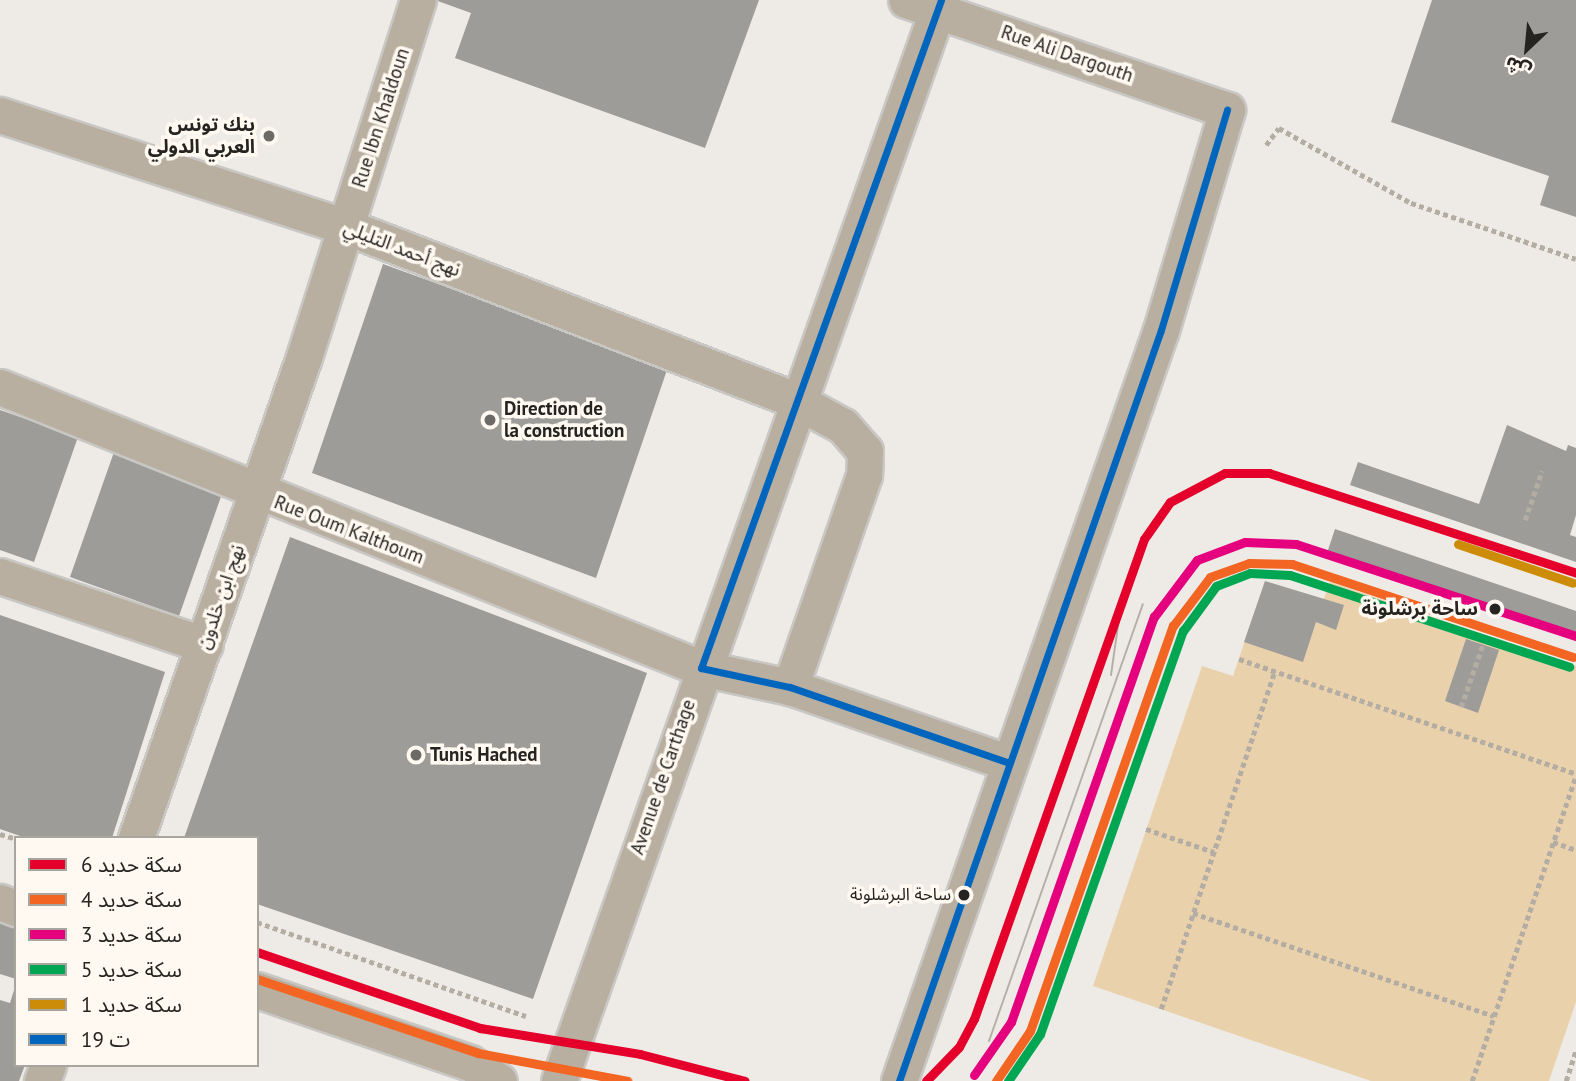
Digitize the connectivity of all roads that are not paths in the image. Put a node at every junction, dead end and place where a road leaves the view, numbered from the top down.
1 (418, 0) edge
2 (928, 4) edge
3 (0, 115) edge
4 (346, 227) junction
5 (304, 356) joint
6 (0, 387) edge
7 (797, 401) junction
8 (256, 493) junction
9 (0, 576) edge
10 (205, 645) junction
11 (701, 668) junction
12 (790, 687) junction
13 (1007, 762) junction
14 (137, 836) edge
15 (259, 991) edge
16 (905, 1079) edge
17 (499, 1081) edge
18 (559, 1081) edge

1 - 4 street, Rue Ibn Khaldoun
2 - 7 street, Avenue de Carthage
2 - 13 street, Rue Ali Dargouth
3 - 4 street, نهج أحمد التليلي
4 - 5 street, Rue Ibn Khaldoun
4 - 7 street, نهج أحمد التليلي
5 - 8 street, نهج ابن خلدون
6 - 8 street, Rue Oum Kalthoum
7 - 11 street, Avenue de Carthage
7 - 12 street, نهج أحمد التليلي
8 - 10 street, نهج ابن خلدون
8 - 11 street, Rue Oum Kalthoum
9 - 10 street
10 - 14 street, نهج ابن خلدون
11 - 12 street, Rue Oum Kalthoum
11 - 18 street, Avenue de Carthage
12 - 13 street, Rue Oum Kalthoum
13 - 16 street
15 - 17 street

